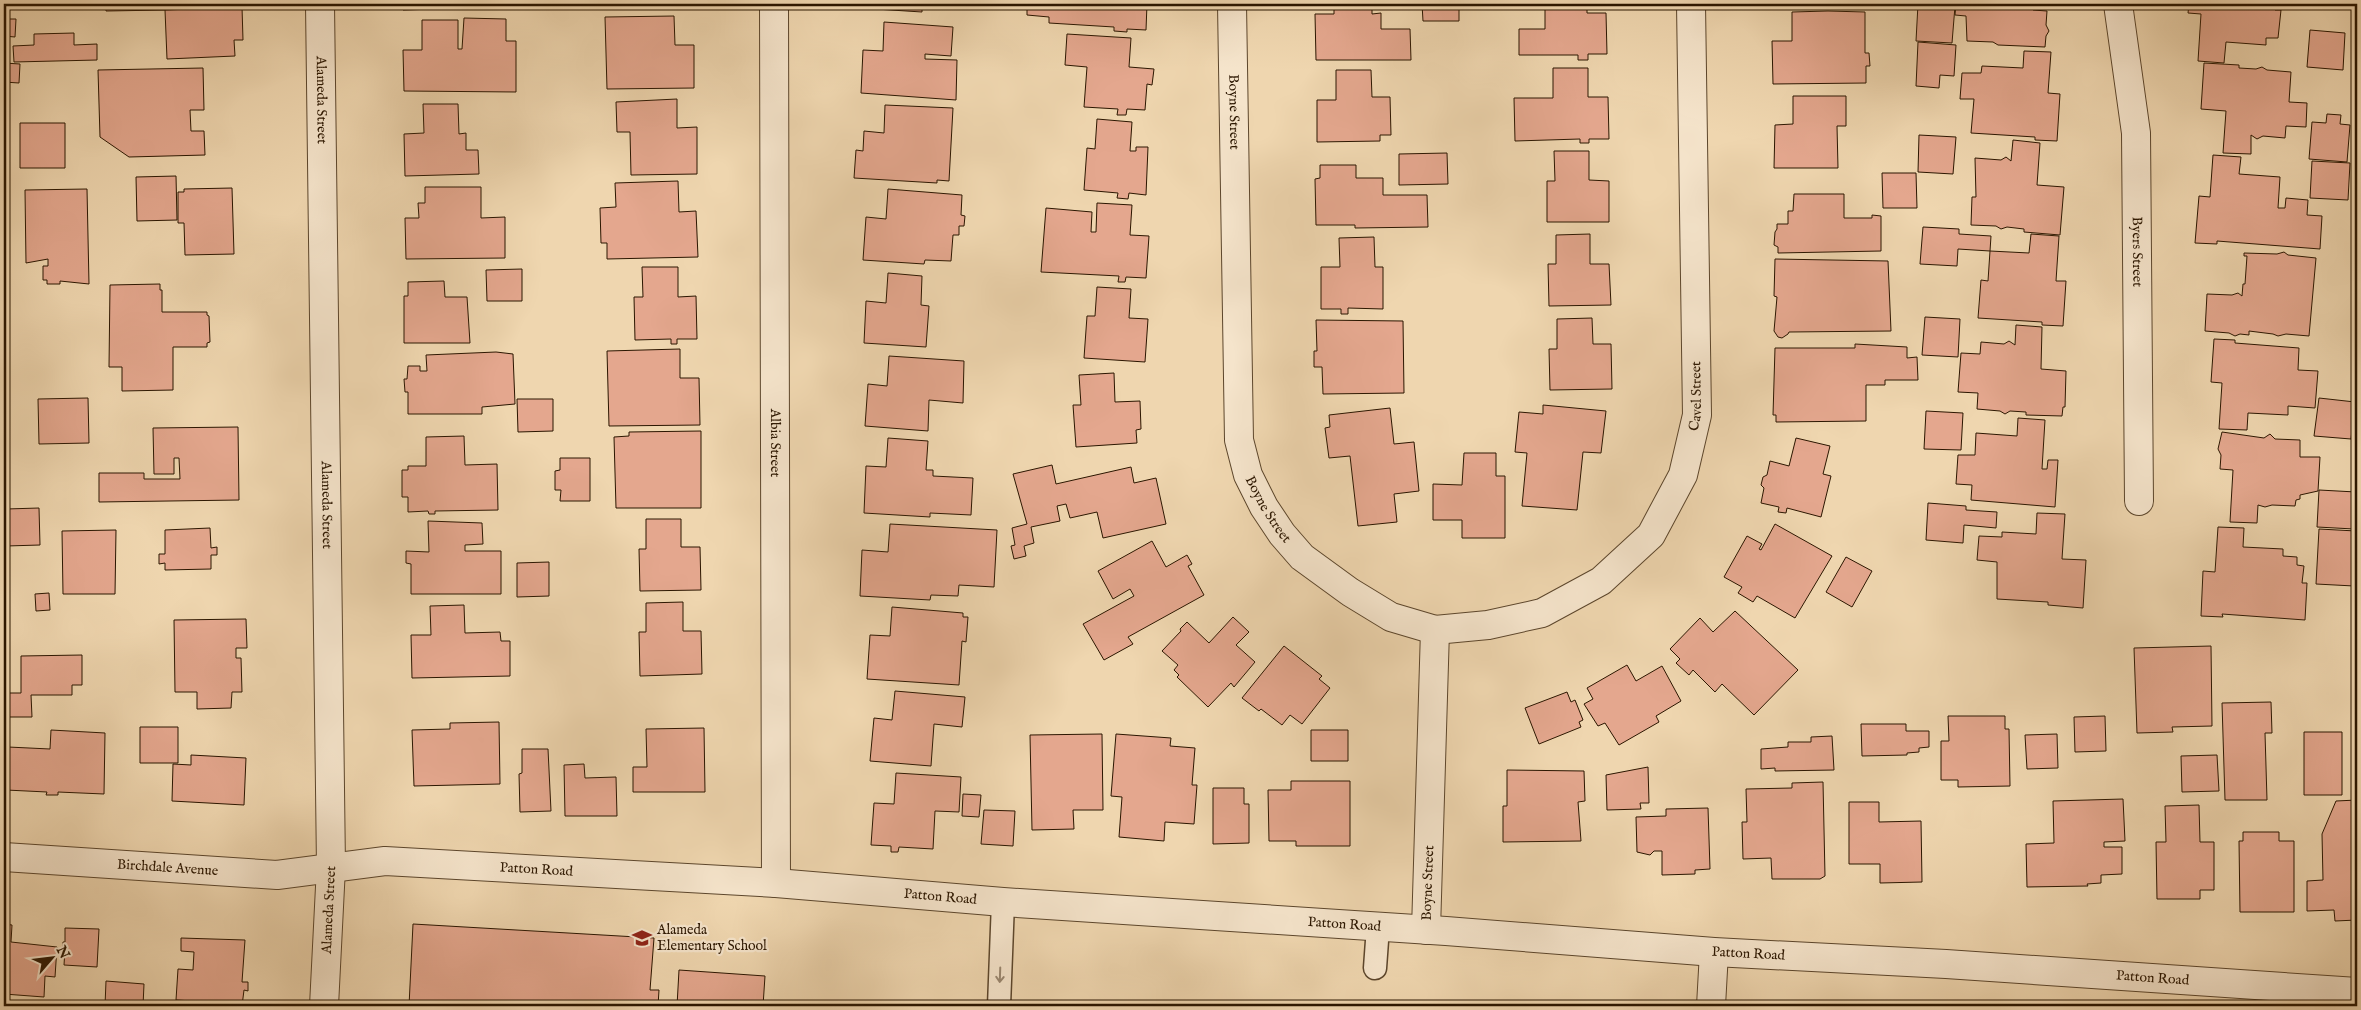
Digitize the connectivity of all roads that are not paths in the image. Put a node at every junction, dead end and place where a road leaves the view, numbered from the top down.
1 (320, 4) edge
2 (774, 4) edge
3 (1232, 4) edge
4 (1691, 4) edge
5 (2118, 4) edge
6 (2139, 501) dead end
7 (1435, 630) junction
8 (4, 857) edge
9 (331, 867) junction
10 (776, 883) junction
11 (1003, 902) junction
12 (1378, 927) junction
13 (1426, 930) junction
14 (1714, 952) junction
15 (1376, 968) dead end
16 (2357, 992) edge
17 (324, 1006) edge
18 (1000, 1006) edge
19 (1711, 1006) edge

1 - 9 street, Alameda Street
2 - 10 street, Albia Street
3 - 7 street, Boyne Street
4 - 7 street, Cavel Street
5 - 6 street, Byers Street
7 - 13 street, Boyne Street
8 - 9 street, Birchdale Avenue
9 - 10 street, Patton Road
9 - 17 street, Alameda Street
10 - 11 street, Patton Road
11 - 12 street, Patton Road
11 -> 18 lane
12 - 13 street, Patton Road
12 - 15 lane
13 - 14 street, Patton Road
14 - 16 street, Patton Road
14 - 19 street

